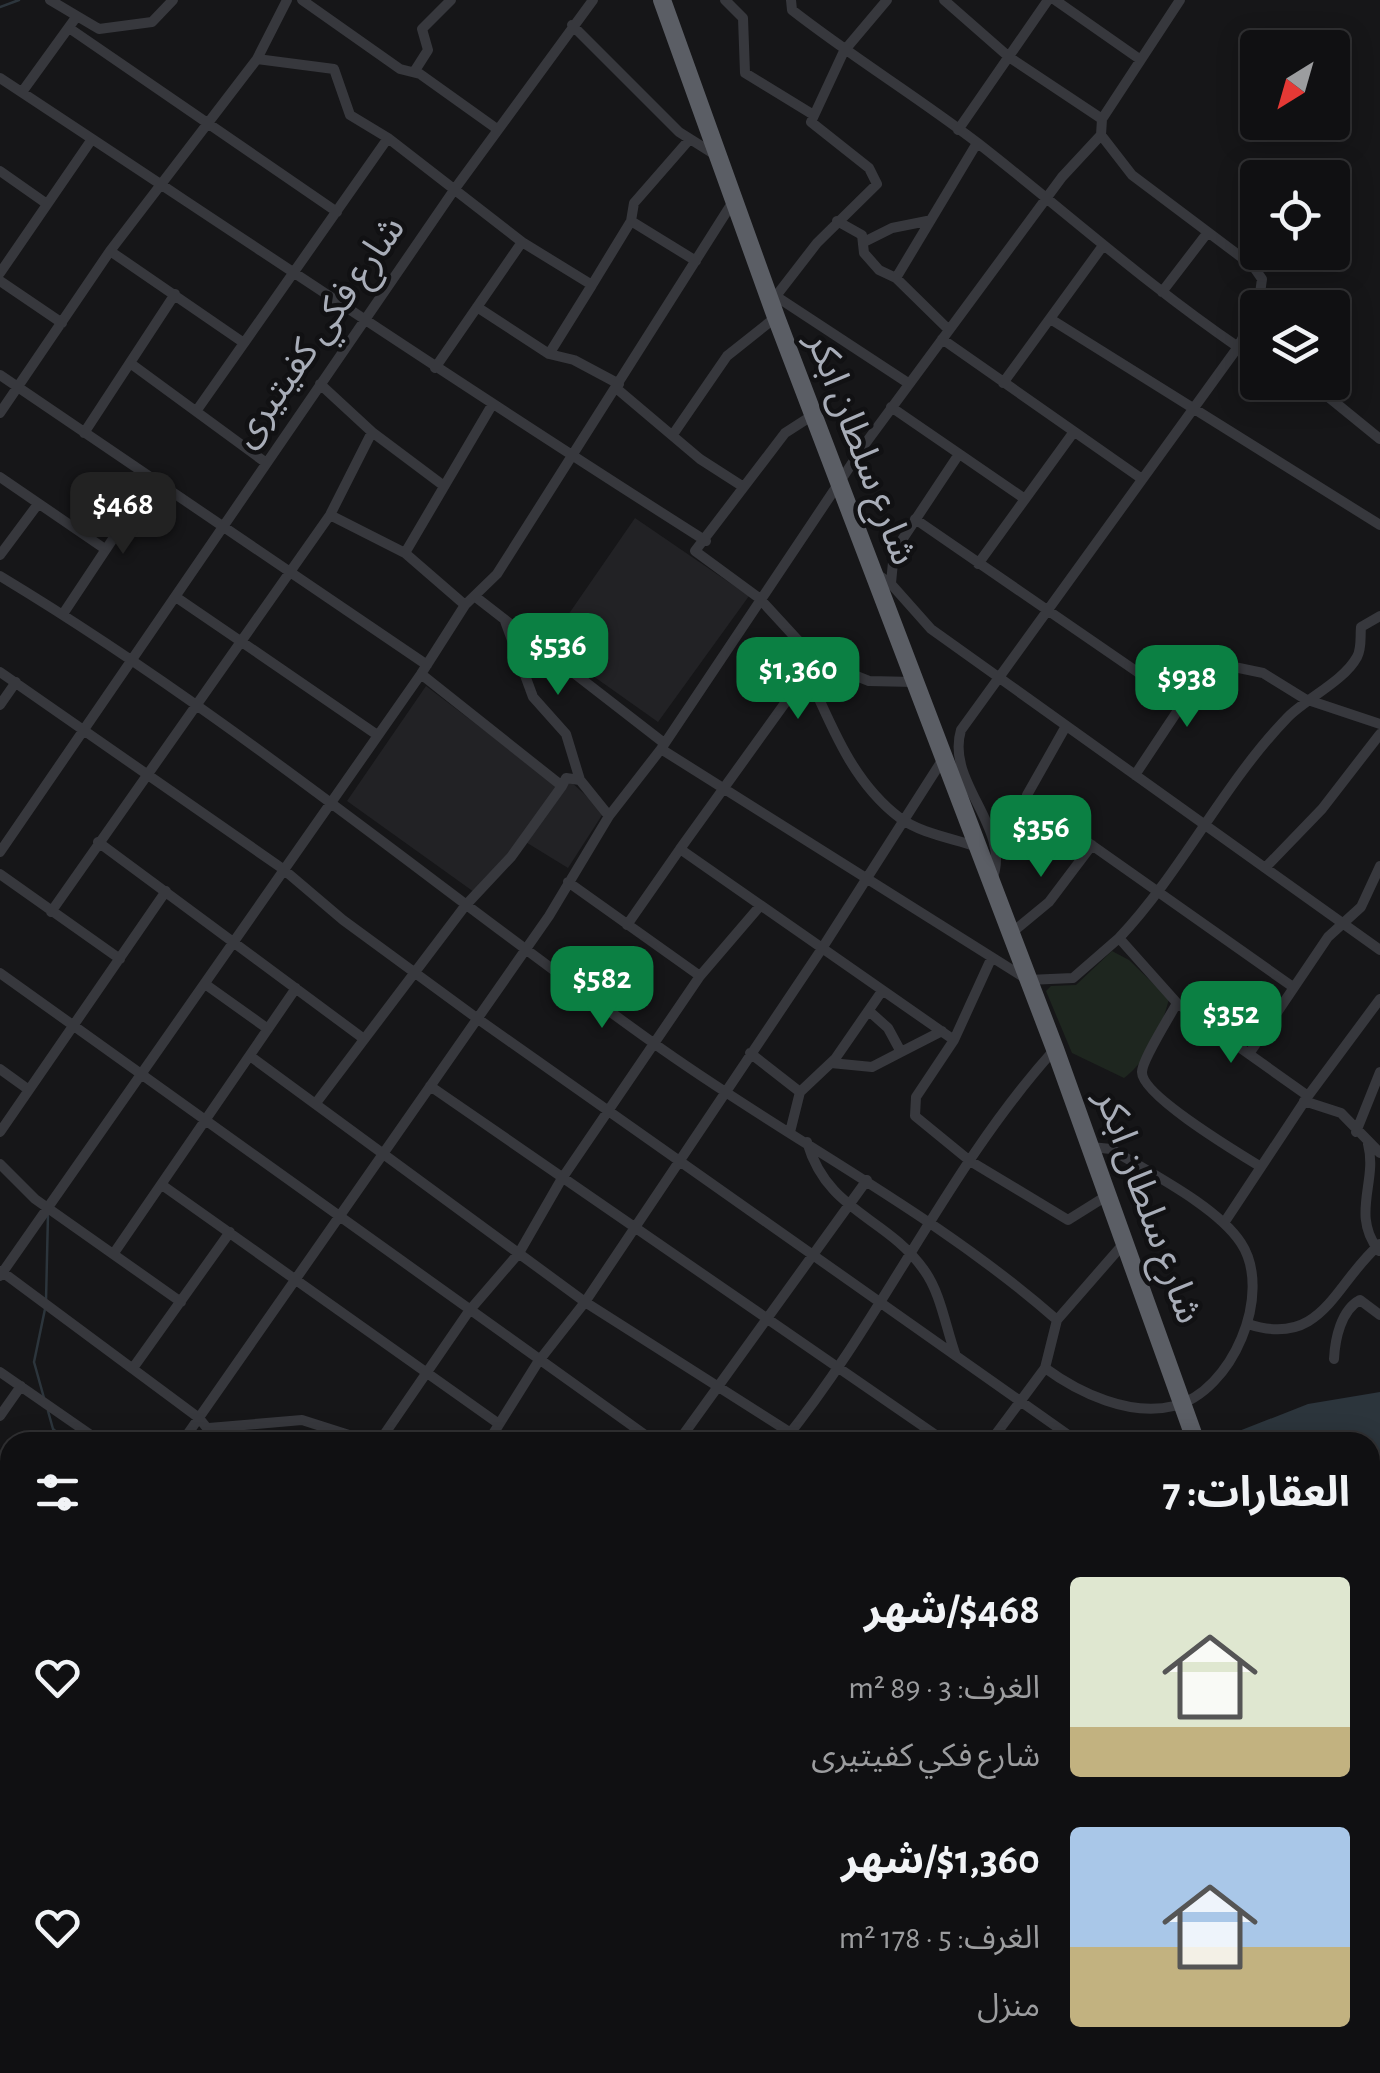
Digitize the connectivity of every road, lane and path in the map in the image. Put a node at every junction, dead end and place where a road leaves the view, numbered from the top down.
1 (50, 0) edge
2 (174, 0) edge
3 (288, 0) edge
4 (302, 0) edge
5 (451, 0) edge
6 (593, 0) edge
7 (662, 0) edge
8 (724, 0) edge
9 (791, 0) edge
10 (887, 0) edge
11 (944, 0) edge
12 (1051, 0) edge
13 (1180, 0) edge
14 (76, 16) junction
15 (572, 26) junction
16 (69, 28) junction
17 (844, 51) junction
18 (1010, 57) junction
19 (1138, 58) junction
20 (256, 59) junction
21 (414, 72) junction
22 (0, 78) edge
23 (22, 92) junction
24 (812, 114) junction
25 (1102, 119) junction
26 (210, 121) junction
27 (498, 129) junction
28 (958, 130) junction
29 (1101, 134) junction
30 (388, 138) junction
31 (92, 139) junction
32 (689, 140) junction
33 (977, 143) junction
34 (720, 157) junction
35 (0, 171) edge
36 (161, 182) junction
37 (454, 190) junction
38 (1044, 199) junction
39 (735, 200) junction
40 (47, 204) junction
41 (338, 212) junction
42 (631, 220) junction
43 (837, 221) junction
44 (927, 221) junction
45 (1208, 232) junction
46 (522, 242) junction
47 (864, 242) junction
48 (1102, 247) junction
49 (110, 251) junction
50 (696, 261) junction
51 (0, 273) edge
52 (295, 276) junction
53 (896, 278) junction
54 (0, 281) edge
55 (592, 285) junction
56 (1263, 290) edge
57 (1162, 292) junction
58 (771, 293) junction
59 (175, 294) junction
60 (477, 307) junction
61 (776, 317) junction
62 (1052, 320) junction
63 (363, 322) junction
64 (62, 323) junction
65 (945, 334) junction
66 (1240, 341) edge
67 (244, 343) junction
68 (1240, 345) edge
69 (549, 354) junction
70 (130, 363) junction
71 (435, 368) junction
72 (0, 376) edge
73 (908, 383) junction
74 (1003, 383) junction
75 (320, 384) junction
76 (618, 386) junction
77 (18, 388) junction
78 (1332, 400) edge
79 (492, 405) junction
80 (891, 407) junction
81 (1192, 408) junction
82 (198, 410) junction
83 (0, 413) edge
84 (814, 415) junction
85 (372, 432) junction
86 (84, 433) junction
87 (674, 433) junction
88 (1073, 433) junction
89 (1380, 440) edge
90 (959, 454) junction
91 (573, 457) junction
92 (266, 462) junction
93 (0, 478) edge
94 (1142, 479) junction
95 (152, 480) junction
96 (840, 484) junction
97 (444, 486) junction
98 (742, 486) junction
99 (1025, 499) junction
100 (38, 504) junction
101 (330, 515) junction
102 (916, 519) junction
103 (1380, 525) edge
104 (221, 528) junction
105 (706, 541) junction
106 (105, 549) junction
107 (405, 553) junction
108 (0, 555) edge
109 (978, 564) junction
110 (872, 571) junction
111 (288, 572) junction
112 (0, 576) edge
113 (891, 584) junction
114 (176, 597) junction
115 (477, 598) junction
116 (759, 598) junction
117 (465, 605) junction
118 (1047, 611) junction
119 (62, 614) junction
120 (1380, 616) edge
121 (505, 621) junction
122 (240, 640) junction
123 (816, 660) junction
124 (132, 661) junction
125 (424, 670) junction
126 (0, 672) edge
127 (808, 672) junction
128 (999, 677) junction
129 (16, 682) junction
130 (914, 682) junction
131 (1305, 699) junction
132 (1180, 702) junction
133 (0, 704) edge
134 (198, 706) junction
135 (1380, 724) edge
136 (1066, 726) junction
137 (82, 730) junction
138 (376, 734) junction
139 (1380, 734) edge
140 (662, 746) junction
141 (942, 759) junction
142 (148, 775) junction
143 (1135, 775) junction
144 (580, 780) junction
145 (562, 786) junction
146 (724, 790) junction
147 (329, 800) junction
148 (609, 816) junction
149 (901, 818) junction
150 (1204, 826) junction
151 (98, 842) junction
152 (1092, 845) junction
153 (975, 846) junction
154 (680, 849) junction
155 (0, 852) edge
156 (1380, 866) edge
157 (1266, 867) junction
158 (284, 869) junction
159 (0, 874) edge
160 (866, 881) junction
161 (568, 882) junction
162 (990, 886) junction
163 (166, 891) junction
164 (1158, 891) junction
165 (465, 906) junction
166 (760, 906) junction
167 (51, 912) junction
168 (1342, 923) junction
169 (628, 925) junction
170 (1010, 934) junction
171 (1119, 938) junction
172 (235, 941) junction
173 (525, 949) junction
174 (821, 950) junction
175 (1380, 950) edge
176 (120, 959) junction
177 (991, 959) junction
178 (413, 971) junction
179 (0, 972) edge
180 (700, 976) junction
181 (1028, 980) junction
182 (205, 984) junction
183 (1293, 987) junction
184 (296, 988) junction
185 (882, 991) junction
186 (1177, 1003) junction
187 (1378, 1006) edge
188 (869, 1011) junction
189 (478, 1019) junction
190 (74, 1026) junction
191 (268, 1030) junction
192 (942, 1032) junction
193 (364, 1039) junction
194 (954, 1040) junction
195 (652, 1043) junction
196 (1055, 1049) junction
197 (902, 1052) junction
198 (750, 1053) junction
199 (1248, 1054) junction
200 (250, 1056) junction
201 (831, 1063) junction
202 (0, 1069) edge
203 (139, 1072) junction
204 (1380, 1072) edge
205 (430, 1086) junction
206 (29, 1090) junction
207 (722, 1092) junction
208 (800, 1092) junction
209 (1306, 1098) junction
210 (316, 1103) junction
211 (607, 1109) junction
212 (206, 1120) junction
213 (0, 1132) edge
214 (790, 1132) junction
215 (1356, 1132) junction
216 (807, 1142) junction
217 (1368, 1144) junction
218 (1091, 1146) junction
219 (1380, 1153) edge
220 (384, 1154) junction
221 (677, 1159) junction
222 (970, 1162) junction
223 (0, 1164) edge
224 (1261, 1167) junction
225 (560, 1180) junction
226 (867, 1180) junction
227 (162, 1185) junction
228 (1109, 1195) junction
229 (48, 1205) junction
230 (848, 1207) junction
231 (339, 1215) junction
232 (929, 1222) junction
233 (1224, 1223) junction
234 (634, 1228) junction
235 (230, 1232) junction
236 (1126, 1241) junction
237 (1378, 1248) edge
238 (114, 1253) junction
239 (520, 1253) junction
240 (909, 1253) junction
241 (811, 1256) junction
242 (1, 1273) edge
243 (296, 1278) junction
244 (181, 1302) junction
245 (586, 1302) junction
246 (881, 1304) junction
247 (470, 1312) junction
248 (1380, 1315) edge
249 (767, 1319) junction
250 (1057, 1320) junction
251 (1248, 1324) junction
252 (956, 1357) junction
253 (1334, 1359) dead end
254 (538, 1362) junction
255 (838, 1367) junction
256 (133, 1368) junction
257 (1045, 1368) junction
258 (0, 1372) edge
259 (426, 1373) junction
260 (719, 1385) junction
261 (21, 1386) junction
262 (1018, 1403) junction
263 (1184, 1403) junction
264 (0, 1416) edge
265 (199, 1418) junction
266 (499, 1424) junction
267 (209, 1428) junction
268 (88, 1432) edge
269 (189, 1432) edge
270 (212, 1432) edge
271 (342, 1432) edge
272 (382, 1432) edge
273 (494, 1432) edge
274 (640, 1432) edge
275 (685, 1432) edge
276 (779, 1432) edge
277 (791, 1432) edge
278 (932, 1432) edge
279 (997, 1432) edge
280 (1063, 1432) edge
281 (1193, 1432) edge

1 - 14 street
2 - 14 street
3 - 20 street
4 - 21 street
5 - 21 street
6 - 15 street, شارع فكي كفيتيرى
7 - 34 highway, شارع سلطان ابكر
8 - 24 street
9 - 17 street
10 - 17 street
11 - 18 street
12 - 18 street
12 - 19 street
13 - 19 street
14 - 16 street
15 - 27 street, شارع فكي كفيتيرى
15 - 32 street
16 - 23 street
16 - 26 street
17 - 24 street
17 - 28 street
18 - 25 street
18 - 28 street
19 - 25 street
20 - 26 street
20 - 30 street
21 - 27 street
22 - 23 street
23 - 31 street
24 - 43 street
25 - 29 street
26 - 36 street
26 - 41 street
27 - 37 street, شارع فكي كفيتيرى
28 - 33 street
29 - 38 street
29 - 45 street
30 - 37 street
30 - 41 street
31 - 36 street
31 - 40 street
32 - 34 street
32 - 42 street
33 - 38 street
33 - 44 street
34 - 39 highway, شارع سلطان ابكر
35 - 40 street
36 - 49 street
36 - 52 street
37 - 46 street
37 - 63 street, شارع فكي كفيتيرى
38 - 48 street
38 - 65 street
39 - 50 street
39 - 58 highway, شارع سلطان ابكر
40 - 51 street
41 - 52 street
42 - 50 street
42 - 55 street
43 - 47 street
43 - 58 street
44 - 47 street
44 - 53 street
45 - 56 street
45 - 57 street
46 - 55 street
46 - 60 street
47 - 53 street
48 - 57 street
48 - 62 street
49 - 59 street
49 - 64 street
50 - 76 street
52 - 63 street
52 - 67 street
53 - 65 street
54 - 64 street
55 - 69 street
57 - 66 street
58 - 61 highway, شارع سلطان ابكر
58 - 73 street
59 - 67 street
59 - 70 street
60 - 69 street
60 - 71 street
61 - 84 highway, شارع سلطان ابكر
61 - 87 street
62 - 74 street
62 - 81 street
63 - 71 street
63 - 75 street, شارع فكي كفيتيرى
64 - 77 street
65 - 73 street
65 - 74 street
67 - 82 street
68 - 81 street
69 - 76 street
70 - 82 street
70 - 86 street
71 - 79 street
72 - 77 street
73 - 80 street
74 - 88 street
75 - 85 street
75 - 92 street, شارع فكي كفيتيرى
76 - 87 street
76 - 91 street
77 - 83 street
77 - 86 street
78 - 89 street
79 - 91 street
79 - 97 street
80 - 90 street
80 - 96 street
81 - 94 street
81 - 103 street
82 - 92 street
84 - 96 highway, شارع سلطان ابكر
84 - 98 street
85 - 97 street
85 - 101 street
86 - 95 street
87 - 98 street
88 - 94 street
88 - 99 street
90 - 99 street
90 - 102 street
91 - 105 street
91 - 115 street
92 - 104 street, شارع فكي كفيتيرى
93 - 100 street
94 - 118 street
95 - 104 street
95 - 106 street
96 - 110 highway, شارع سلطان ابكر
96 - 116 street
97 - 107 street
98 - 105 street
99 - 109 street
100 - 106 street
100 - 108 street
101 - 107 street
101 - 111 street
102 - 109 street
102 - 113 street
104 - 111 street
104 - 114 street, شارع فكي كفيتيرى
105 - 116 street
106 - 119 street
107 - 117 street
109 - 118 street
110 - 113 street
110 - 130 highway, شارع سلطان ابكر
111 - 122 street
111 - 125 street
112 - 119 street
113 - 128 street
114 - 122 street
114 - 124 street, شارع فكي كفيتيرى
115 - 117 street
115 - 121 street
116 - 123 street
116 - 140 street
117 - 125 street
118 - 128 street
118 - 132 street
119 - 124 street
120 - 131 street
121 - 140 street
121 - 144 street
122 - 134 street
122 - 138 street
123 - 127 street
123 - 130 street
124 - 134 street
124 - 137 street, شارع فكي كفيتيرى
125 - 138 street
125 - 145 street
126 - 129 street
127 - 146 street
127 - 149 street
128 - 136 street
128 - 162 street
129 - 133 street
129 - 137 street
130 - 141 highway, شارع سلطان ابكر
131 - 132 street
131 - 135 street
131 - 150 street
132 - 143 street
134 - 142 street
134 - 147 street
136 - 143 street
136 - 152 street
137 - 142 street
137 - 155 street, شارع فكي كفيتيرى
138 - 147 street
139 - 157 street
140 - 146 street
140 - 148 street
141 - 149 street
141 - 153 highway, شارع سلطان ابكر
142 - 151 street
142 - 158 street
143 - 150 street
144 - 145 street
144 - 148 street
145 - 165 street
146 - 154 street
146 - 160 street
147 - 158 street
147 - 165 street
148 - 161 street
149 - 153 street
149 - 160 street
150 - 157 street
150 - 164 street
151 - 163 street
151 - 167 street
152 - 164 street
152 - 170 street
153 - 162 highway, شارع سلطان ابكر
154 - 166 street
154 - 169 street
156 - 168 street
157 - 168 street
158 - 172 street
158 - 178 street
159 - 167 street
160 - 174 street
160 - 177 street
161 - 169 street
161 - 173 street
162 - 170 highway, شارع سلطان ابكر
163 - 172 street
163 - 176 street
164 - 171 street
164 - 183 street
165 - 173 street
165 - 178 street
166 - 174 street
166 - 180 street
167 - 176 street
168 - 175 street
168 - 183 street
169 - 180 street
170 - 181 highway, شارع سلطان ابكر
171 - 181 street
171 - 186 street
172 - 182 street
172 - 184 street
173 - 189 street
173 - 195 street
174 - 185 street
174 - 198 street
176 - 190 street
177 - 181 street
177 - 194 street
178 - 189 street
178 - 193 street
179 - 190 street
180 - 195 street
181 - 196 highway, شارع سلطان ابكر
182 - 191 street
182 - 203 street
183 - 199 street
184 - 191 street
184 - 193 street
185 - 188 street
185 - 192 street
186 - 199 street
186 - 224 street
187 - 209 street
188 - 197 street
188 - 201 street
189 - 205 street
189 - 211 street
190 - 203 street
190 - 206 street
191 - 200 street
192 - 194 street
192 - 197 street
193 - 210 street
194 - 222 street
195 - 207 street
195 - 211 street
196 - 218 highway, شارع سلطان ابكر
196 - 222 street
197 - 201 street
198 - 207 street
198 - 208 street
199 - 209 street
200 - 210 street
200 - 212 street
201 - 208 street
202 - 206 street
203 - 212 street
203 - 229 street
204 - 215 street
205 - 220 street
205 - 225 street
206 - 213 street
207 - 214 street
207 - 221 street
208 - 214 street
209 - 215 street
209 - 224 street
210 - 220 street
211 - 221 street
211 - 225 street
212 - 227 street
212 - 231 street
214 - 216 street
215 - 217 street
216 - 226 street
216 - 230 street
217 - 219 street
217 - 237 street
218 - 228 highway, شارع سلطان ابكر
218 - 233 street
220 - 231 street
220 - 239 street
221 - 234 street
221 - 241 street
222 - 228 street
222 - 232 street
223 - 229 street
224 - 233 street
225 - 234 street
225 - 239 street
226 - 230 street
226 - 232 street
227 - 235 street
227 - 238 street
228 - 236 highway, شارع سلطان ابكر
229 - 238 street
229 - 242 street
230 - 240 street
230 - 241 street
231 - 243 street
231 - 247 street
232 - 240 street
232 - 250 street
233 - 251 street
234 - 245 street
234 - 249 street
235 - 243 street
235 - 244 street
236 - 250 street
236 - 263 highway, شارع سلطان ابكر
237 - 251 street
238 - 244 street
239 - 245 street
239 - 247 street
240 - 246 street
240 - 252 street
241 - 246 street
241 - 249 street
242 - 256 street
243 - 259 street
243 - 265 street
244 - 256 street
245 - 254 street
245 - 260 street
246 - 252 street
246 - 255 street
247 - 254 street
247 - 259 street
248 - 253 street
249 - 255 street
249 - 260 street
250 - 257 street
251 - 263 street
252 - 262 street
254 - 266 street
254 - 274 street
255 - 277 street
255 - 278 street
256 - 265 street
257 - 262 street
257 - 263 street
258 - 261 street
259 - 266 street
259 - 272 street
260 - 275 street
260 - 276 street
261 - 264 street
261 - 268 street
262 - 279 street
262 - 280 street
263 - 281 highway, شارع سلطان ابكر
265 - 267 street
265 - 269 street
266 - 273 street
267 - 270 street
267 - 271 street

